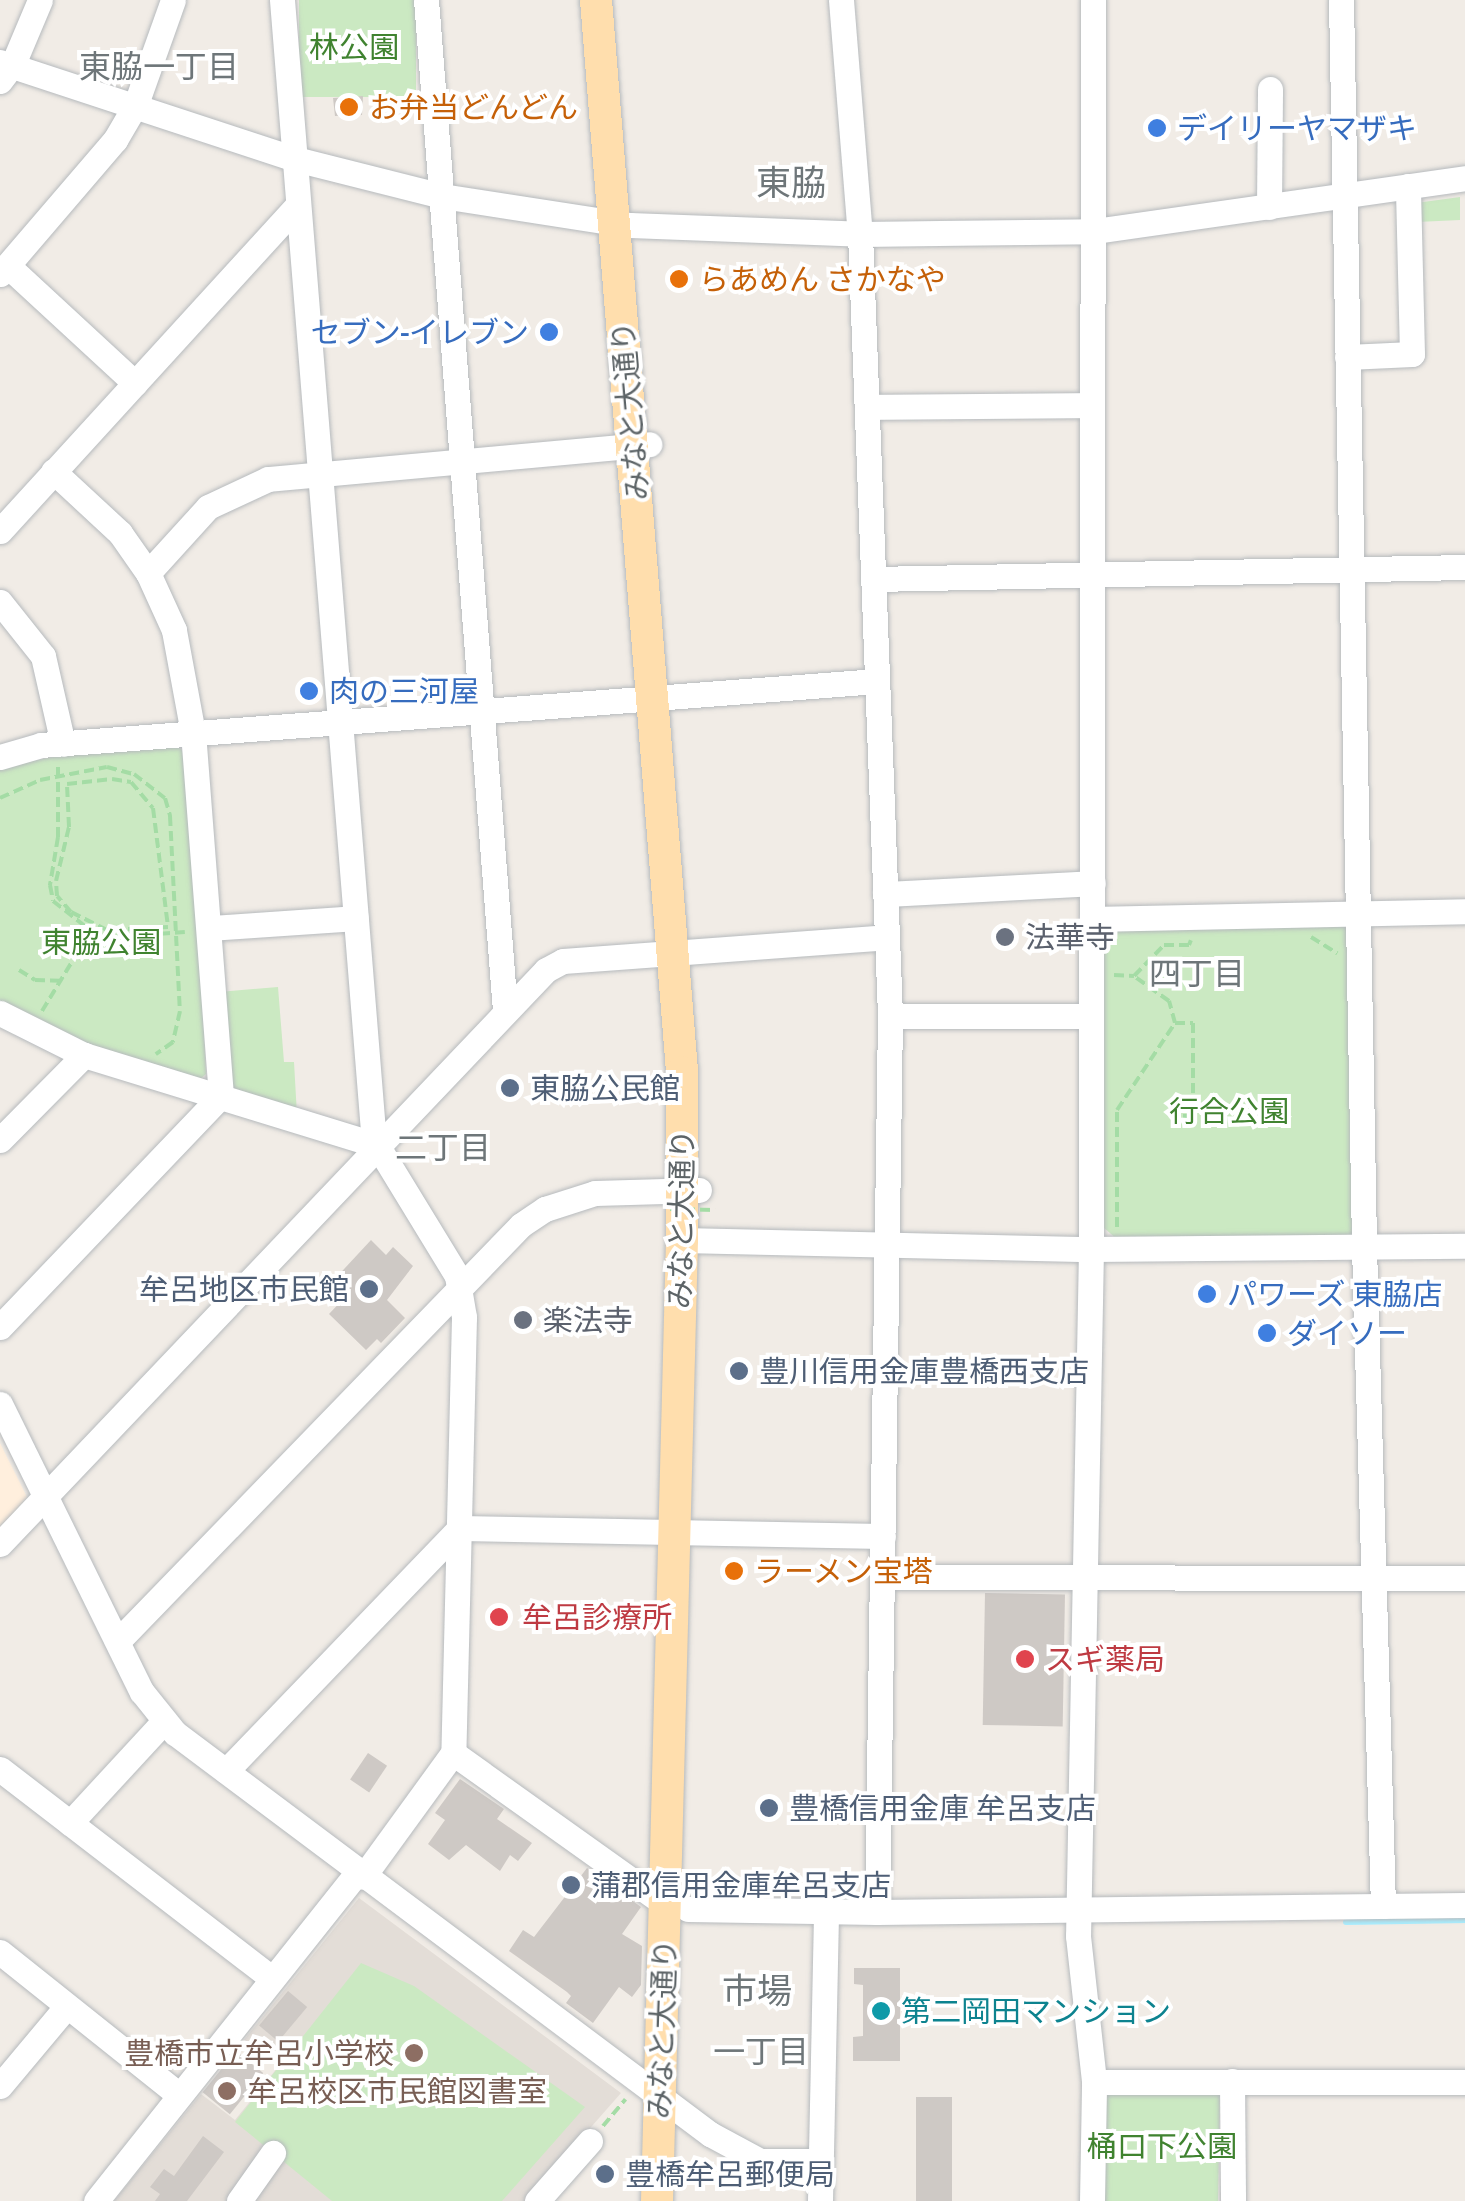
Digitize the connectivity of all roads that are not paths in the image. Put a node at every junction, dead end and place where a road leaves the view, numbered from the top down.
1 (40, 0) edge
2 (173, 0) edge
3 (282, 0) edge
4 (426, 0) edge
5 (596, 0) edge
6 (613, 0) edge
7 (841, 0) edge
8 (1094, 0) edge
9 (1341, 0) edge
10 (4, 69) edge
11 (1270, 90) dead end
12 (136, 104) junction
13 (295, 158) junction
14 (1465, 178) edge
15 (1408, 186) junction
16 (442, 196) junction
17 (1346, 196) junction
18 (298, 205) junction
19 (1268, 207) junction
20 (621, 224) junction
21 (1094, 231) junction
22 (860, 234) junction
23 (4, 270) edge
24 (1347, 357) junction
25 (135, 384) junction
26 (1091, 405) junction
27 (867, 407) junction
28 (642, 445) junction
29 (464, 460) junction
30 (53, 470) junction
31 (322, 470) junction
32 (0, 531) edge
33 (1465, 568) edge
34 (1352, 570) junction
35 (148, 573) junction
36 (1092, 575) junction
37 (873, 579) junction
38 (0, 602) edge
39 (878, 680) junction
40 (663, 695) junction
41 (484, 712) junction
42 (342, 723) junction
43 (194, 734) junction
44 (63, 744) junction
45 (0, 758) edge
46 (1093, 883) junction
47 (885, 894) junction
48 (1465, 911) edge
49 (1358, 914) junction
50 (356, 918) junction
51 (1092, 919) junction
52 (210, 928) junction
53 (886, 937) junction
54 (680, 952) junction
55 (505, 1010) junction
56 (0, 1012) edge
57 (890, 1016) junction
58 (1092, 1016) junction
59 (84, 1055) junction
60 (221, 1096) junction
61 (0, 1140) edge
62 (376, 1145) junction
63 (691, 1199) junction
64 (690, 1240) junction
65 (889, 1246) junction
66 (1465, 1246) edge
67 (1364, 1247) junction
68 (1091, 1249) junction
69 (459, 1290) junction
70 (0, 1328) edge
71 (0, 1404) edge
72 (45, 1494) junction
73 (460, 1528) junction
74 (682, 1532) junction
75 (883, 1536) junction
76 (0, 1544) edge
77 (882, 1578) junction
78 (1465, 1578) edge
79 (1372, 1579) junction
80 (1084, 1581) junction
81 (118, 1642) junction
82 (164, 1721) junction
83 (453, 1753) junction
84 (0, 1769) edge
85 (226, 1771) junction
86 (70, 1823) junction
87 (360, 1875) junction
88 (1465, 1905) edge
89 (676, 1906) junction
90 (1383, 1906) junction
91 (1078, 1909) junction
92 (826, 1911) junction
93 (878, 1912) junction
94 (0, 1952) edge
95 (271, 1978) junction
96 (67, 2006) junction
97 (1094, 2082) junction
98 (1232, 2082) junction
99 (1465, 2082) edge
100 (0, 2086) edge
101 (179, 2095) junction
102 (657, 2100) junction
103 (590, 2141) road end
104 (273, 2152) dead end
105 (819, 2162) junction
106 (96, 2201) edge
107 (239, 2201) edge
108 (537, 2201) edge
109 (657, 2201) edge
110 (679, 2201) edge
111 (820, 2201) edge
112 (1092, 2201) edge
113 (1233, 2201) edge

1 - 10 street
2 - 12 street
3 - 13 street
4 - 16 street
5 - 20 main road, みなと大通り
6 - 20 main road, みなと大通り
7 - 22 street
8 - 21 street
9 - 17 street
10 - 12 street
11 - 19 street
12 - 13 street
12 - 23 street
13 - 16 street
13 - 18 street
14 - 15 street
15 - 17 street
15 - 24 street
16 - 20 street
16 - 29 street
17 - 19 street
17 - 24 street
18 - 25 street
18 - 31 street
19 - 21 street
20 - 22 street
20 - 28 main road, みなと大通り
21 - 22 street
21 - 26 street
22 - 27 street
23 - 25 street
24 - 34 street
25 - 30 street
26 - 27 street
26 - 36 street
27 - 37 street
28 - 29 street
28 - 40 main road, みなと大通り
29 - 31 street
29 - 41 street
30 - 32 street
30 - 35 street
31 - 35 street
31 - 42 street
33 - 34 street
34 - 36 street
34 - 49 street
35 - 43 street
36 - 37 street
36 - 46 street
37 - 39 street
38 - 44 street
39 - 40 street
39 - 47 street
40 - 41 street
40 - 54 main road, みなと大通り
41 - 42 street
41 - 55 street
42 - 43 street
42 - 50 street
43 - 44 street
43 - 52 street
44 - 45 street
46 - 47 street
46 - 51 street
47 - 53 street
48 - 49 street
49 - 51 street
49 - 67 street
50 - 52 street
50 - 62 street
51 - 58 street
52 - 60 street
53 - 54 street
53 - 57 street
54 - 55 street
54 - 63 main road, みなと大通り
55 - 62 street
56 - 59 street
57 - 58 street
57 - 65 street
58 - 68 street
59 - 60 street
59 - 61 street
60 - 62 street
60 - 70 street
62 - 69 street
62 - 72 street
63 - 64 main road, みなと大通り
63 - 69 street
64 - 65 street
64 - 74 main road, みなと大通り
65 - 68 street
65 - 75 street
66 - 67 street
67 - 68 street
67 - 79 street
68 - 80 street
69 - 73 street
69 - 81 street
71 - 72 street
72 - 76 street
72 - 81 street
73 - 74 street
73 - 83 street
73 - 85 street
74 - 75 street
74 - 89 main road, みなと大通り
75 - 77 street
77 - 80 street
77 - 93 street
78 - 79 street
79 - 80 street
79 - 90 street
80 - 91 street
81 - 82 street
82 - 85 street
82 - 86 street
83 - 87 street
83 - 89 street
84 - 86 street
85 - 87 street
86 - 95 street
87 - 95 street
87 - 102 street
88 - 90 street
89 - 92 street
89 - 102 main road, みなと大通り
90 - 91 street
91 - 93 street
91 - 97 street
92 - 93 street
92 - 105 street
94 - 96 street
95 - 101 street
96 - 100 street
96 - 101 street
97 - 98 street
97 - 112 street
98 - 99 street
98 - 113 street
101 - 106 street
102 - 105 street
102 - 109 main road, みなと大通り
102 - 110 main road, みなと大通り
103 - 108 street
104 - 107 street
105 - 111 street

